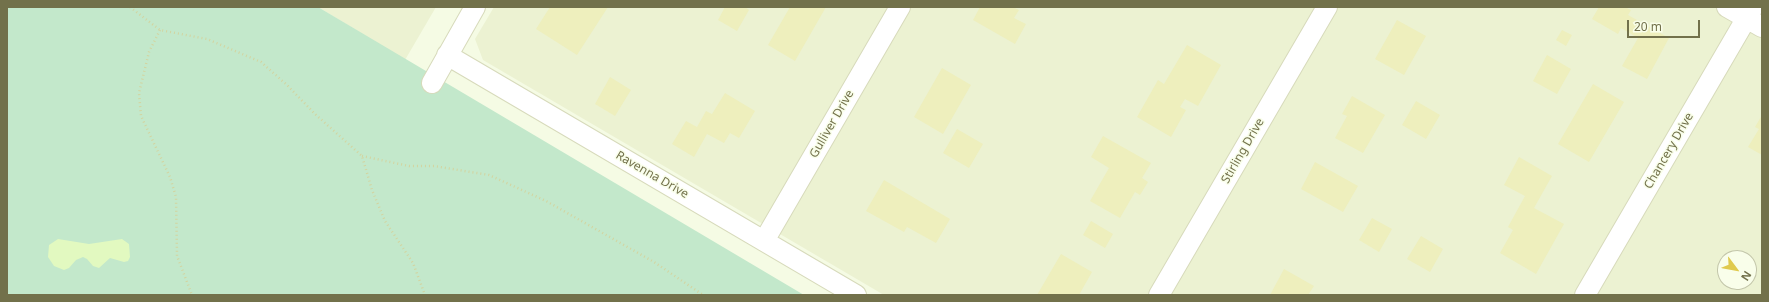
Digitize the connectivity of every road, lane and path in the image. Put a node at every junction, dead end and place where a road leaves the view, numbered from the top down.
1 (130, 7) edge
2 (475, 7) edge
3 (900, 7) edge
4 (1326, 7) edge
5 (1727, 7) edge
6 (1754, 18) edge
7 (160, 30) junction
8 (447, 55) junction
9 (432, 83) dead end
10 (362, 156) junction
11 (764, 241) junction
12 (192, 295) edge
13 (425, 295) edge
14 (703, 295) edge
15 (856, 295) edge
16 (1159, 295) edge
17 (1586, 295) edge

1 - 7 path
2 - 8 street
3 - 11 street, Gulliver Drive
4 - 16 street, Stirling Drive
5 - 6 street
6 - 17 street, Chancery Drive
7 - 10 path
7 - 12 path
8 - 9 street
8 - 11 street, Ravenna Drive
10 - 13 path
10 - 14 path
11 - 15 street, Ravenna Drive

